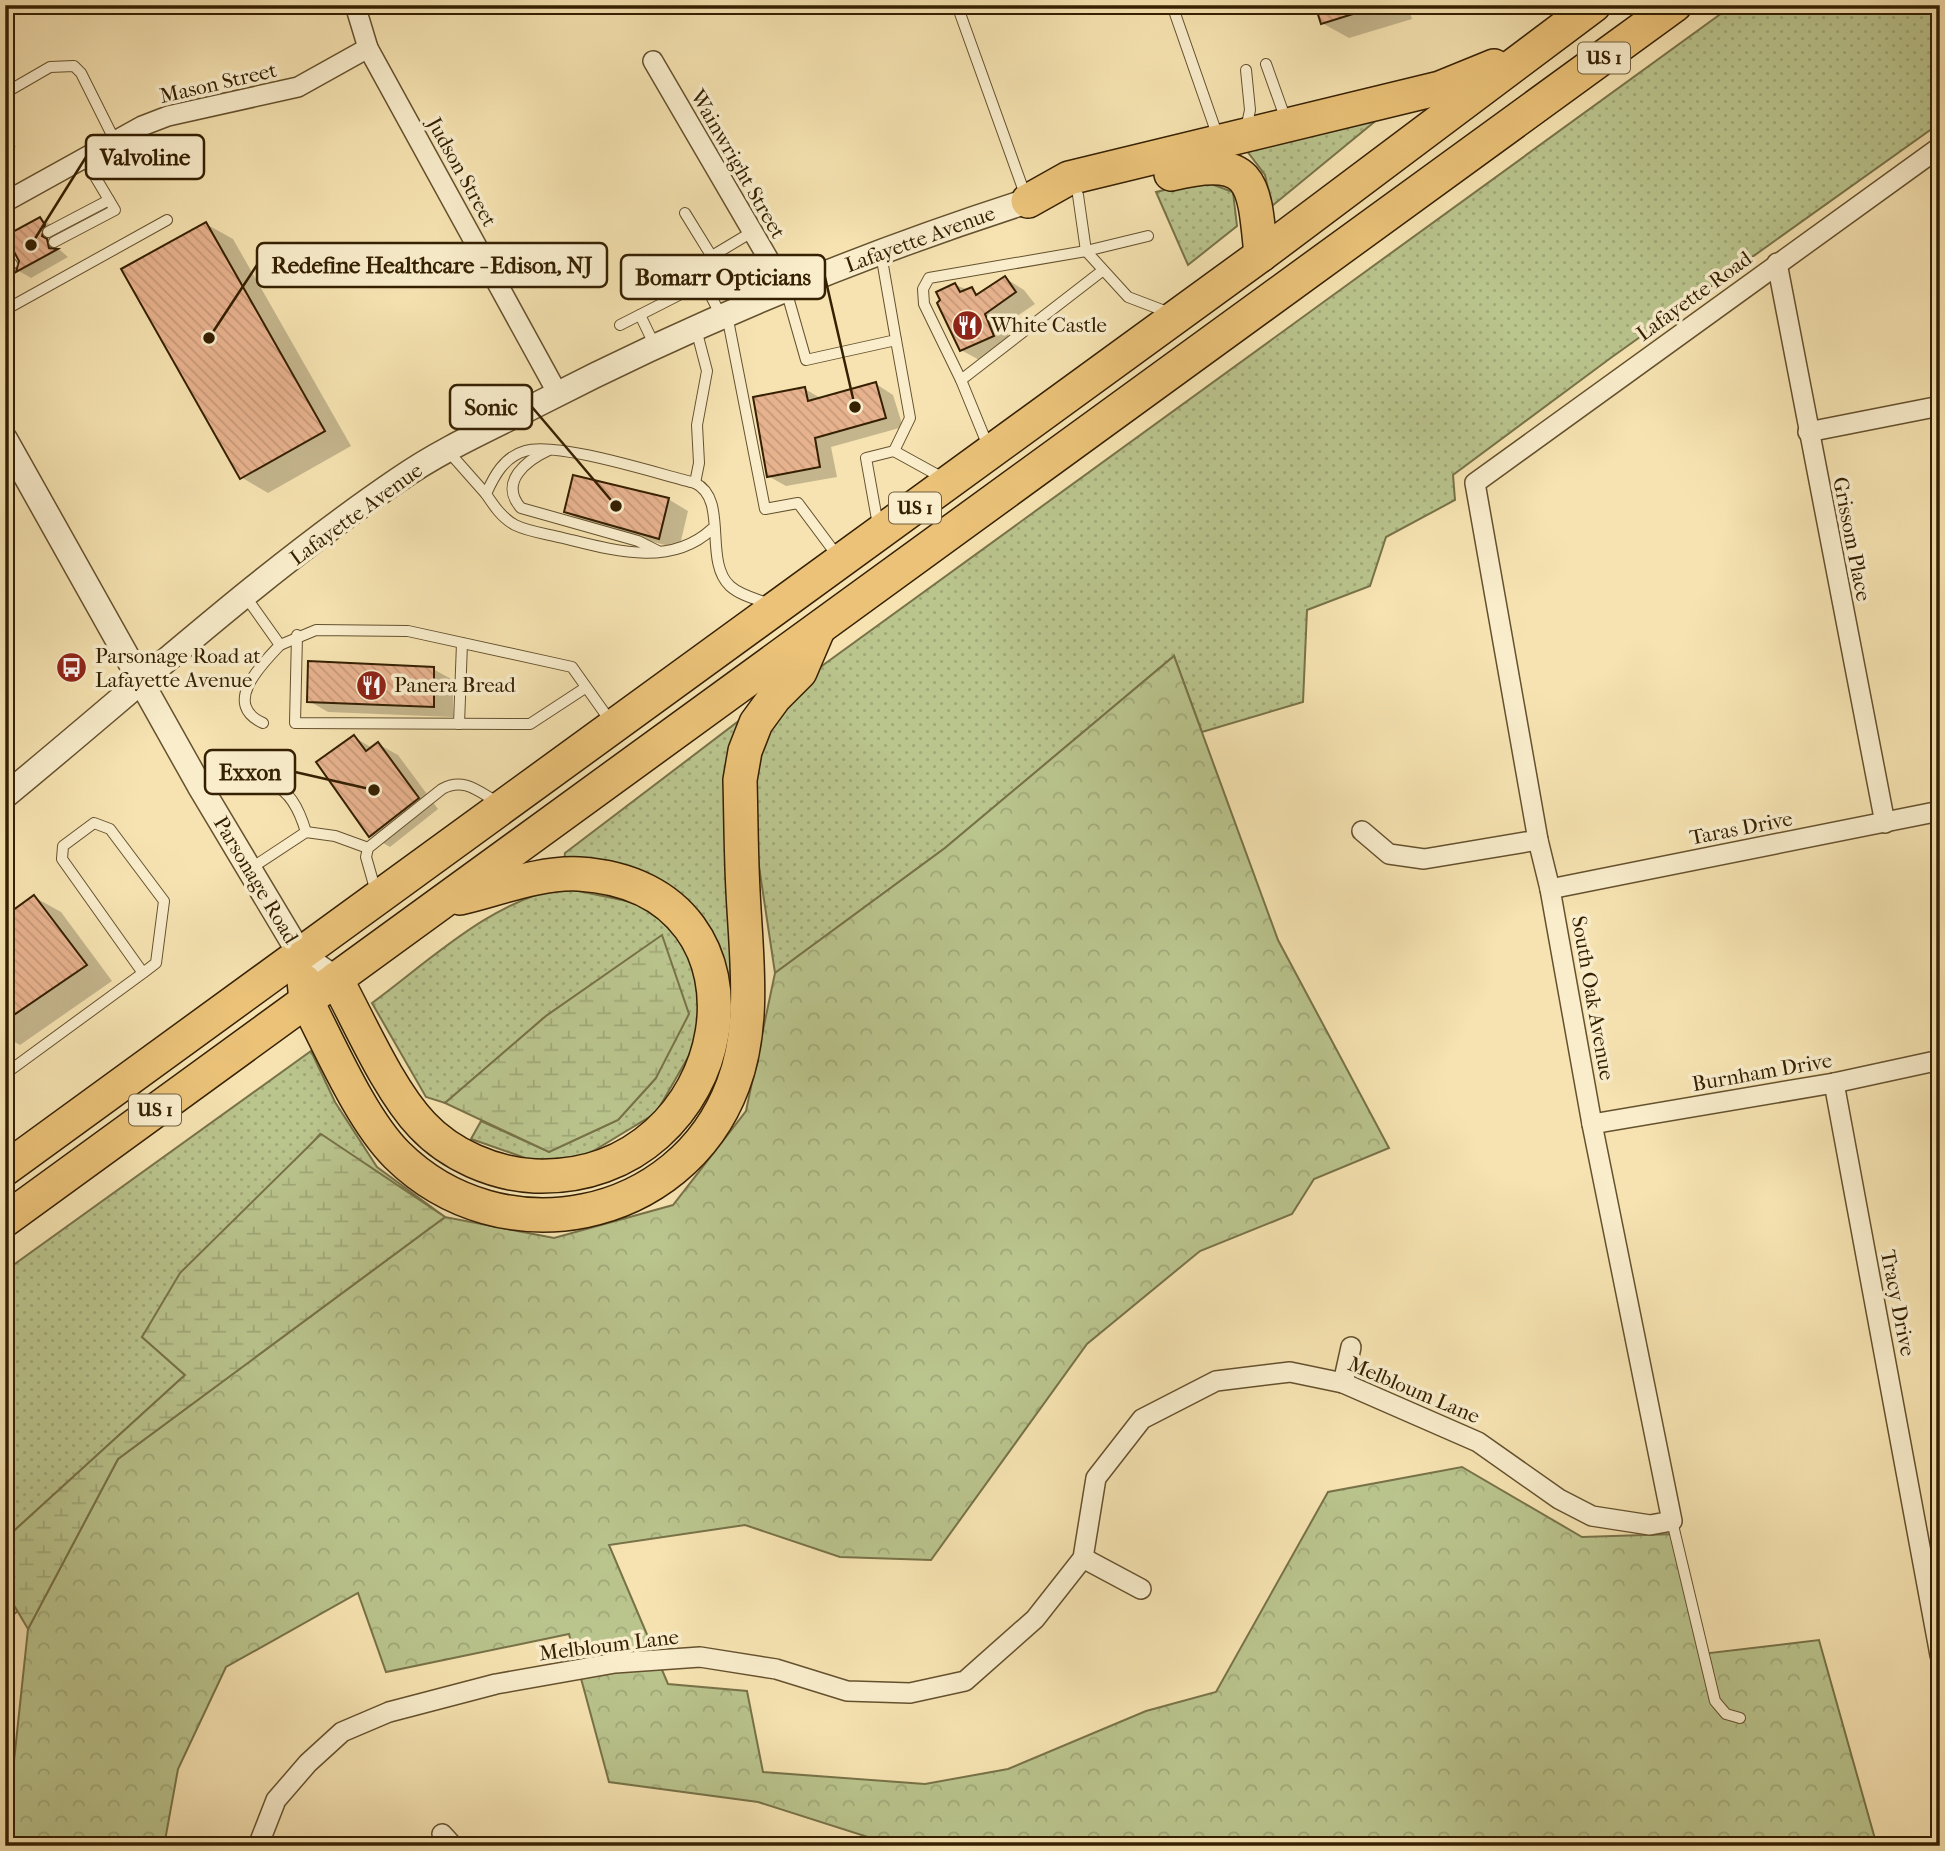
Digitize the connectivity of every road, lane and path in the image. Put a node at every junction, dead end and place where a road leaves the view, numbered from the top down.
1 (355, 5) edge
2 (957, 5) edge
3 (1172, 5) edge
4 (1594, 5) edge
5 (1675, 5) edge
6 (368, 48) junction
7 (1525, 56) junction
8 (653, 61) dead end
9 (1266, 64) dead end
10 (1246, 70) dead end
11 (5, 93) edge
12 (1288, 123) junction
13 (1232, 137) junction
14 (115, 141) junction
15 (1940, 147) edge
16 (84, 158) junction
17 (1078, 195) junction
18 (108, 200) junction
19 (1028, 201) junction
20 (5, 202) edge
21 (685, 213) dead end
22 (167, 220) dead end
23 (48, 232) dead end
24 (752, 232) junction
25 (1148, 236) dead end
26 (54, 242) dead end
27 (1086, 251) junction
28 (880, 253) junction
29 (1261, 255) junction
30 (712, 256) junction
31 (1777, 263) junction
32 (1102, 271) junction
33 (704, 282) junction
34 (786, 289) junction
35 (5, 310) edge
36 (640, 315) junction
37 (724, 315) junction
38 (1178, 316) junction
39 (620, 325) dead end
40 (695, 328) junction
41 (895, 340) junction
42 (655, 346) junction
43 (961, 380) junction
44 (558, 394) junction
45 (1940, 406) edge
46 (1808, 432) junction
47 (5, 439) edge
48 (550, 449) junction
49 (447, 451) junction
50 (894, 451) junction
51 (990, 453) junction
52 (950, 482) junction
53 (695, 483) junction
54 (1475, 483) joint
55 (486, 494) junction
56 (712, 529) junction
57 (880, 533) junction
58 (660, 552) junction
59 (841, 561) junction
60 (246, 597) junction
61 (777, 607) junction
62 (819, 628) junction
63 (297, 635) junction
64 (462, 643) junction
65 (280, 645) junction
66 (141, 684) junction
67 (585, 688) junction
68 (263, 723) dead end
69 (459, 724) junction
70 (613, 725) junction
71 (199, 785) junction
72 (5, 796) edge
73 (503, 806) junction
74 (1940, 811) edge
75 (1885, 823) junction
76 (1362, 831) dead end
77 (306, 832) junction
78 (1538, 840) junction
79 (368, 848) junction
80 (250, 870) junction
81 (1550, 889) junction
82 (378, 898) junction
83 (441, 903) junction
84 (300, 954) junction
85 (143, 974) junction
86 (336, 979) junction
87 (306, 1000) junction
88 (1940, 1060) edge
89 (5, 1074) edge
90 (1834, 1083) junction
91 (1592, 1124) junction
92 (5, 1169) edge
93 (5, 1220) edge
94 (1351, 1347) dead end
95 (1343, 1383) junction
96 (1672, 1521) junction
97 (1083, 1558) junction
98 (1141, 1589) dead end
99 (1940, 1654) edge
100 (1740, 1718) dead end
101 (258, 1846) edge

1 - 6 street, Judson Street
2 - 19 lane
3 - 13 lane
4 - 7 highway, US 1
5 - 62 highway, US 1
6 - 14 street, Mason Street
6 - 44 street, Judson Street
7 - 12 highway
7 - 29 highway, US 1
8 - 24 street, Wainwright Street
9 - 12 lane
10 - 13 lane
11 - 14 lane
12 - 13 highway
13 - 19 highway
14 - 16 street, Mason Street
15 - 31 street, Lafayette Road
16 - 18 lane
16 - 20 street, Mason Street
17 - 19 highway
17 - 27 lane
17 - 29 highway
18 - 23 lane
18 - 26 lane
19 - 28 street, Lafayette Avenue
21 - 30 lane
22 - 35 lane
24 - 30 lane
24 - 34 street, Wainwright Street
25 - 27 lane
27 - 32 lane
27 - 43 lane
28 - 34 street, Lafayette Avenue
28 - 41 lane
29 - 38 highway, US 1
30 - 33 lane
31 - 46 street, Grissom Place
31 - 54 street, Lafayette Road
32 - 38 lane
32 - 43 lane
33 - 36 lane
33 - 37 lane
34 - 37 street, Lafayette Avenue
34 - 41 lane
36 - 39 lane
36 - 42 lane
37 - 40 street, Lafayette Avenue
37 - 59 lane
38 - 51 highway, US 1
40 - 42 street, Lafayette Avenue
40 - 53 lane
41 - 50 lane
42 - 44 street, Lafayette Avenue
43 - 51 lane
44 - 49 street, Lafayette Avenue
45 - 46 street
46 - 75 street, Grissom Place
47 - 66 street, Parsonage Road
48 - 53 lane
48 - 55 lane
48 - 58 lane
49 - 55 lane
49 - 60 street, Lafayette Avenue
50 - 52 lane
50 - 57 lane
51 - 52 highway, US 1
52 - 57 highway, US 1
53 - 56 lane
54 - 78 street, South Oak Avenue
55 - 58 lane
56 - 58 lane
56 - 61 lane
57 - 59 highway, US 1
59 - 61 highway, US 1
60 - 65 lane
60 - 66 street, Lafayette Avenue
61 - 70 highway, US 1
62 - 83 highway, US 1
62 - 87 highway
63 - 64 lane
63 - 65 lane
63 - 69 lane
64 - 67 lane
64 - 69 lane
65 - 68 lane
66 - 71 street, Parsonage Road
66 - 72 street, Lafayette Avenue
67 - 69 lane
67 - 70 lane
70 - 73 highway, US 1
71 - 77 lane
71 - 80 street, Parsonage Road
73 - 79 lane
73 - 82 highway, US 1
74 - 75 street, Taras Drive
75 - 81 street, Taras Drive
76 - 78 street
77 - 79 lane
77 - 80 lane
78 - 81 street, South Oak Avenue
79 - 82 lane
80 - 84 street, Parsonage Road
81 - 91 street, South Oak Avenue
82 - 84 highway, US 1
83 - 86 highway, US 1
83 - 86 highway
84 - 86 street, Parsonage Road
84 - 87 highway
84 - 92 highway, US 1
85 - 85 lane
85 - 89 lane
86 - 87 highway, US 1
87 - 93 highway, US 1
88 - 90 street, Burnham Drive
90 - 91 street, Burnham Drive
90 - 99 street, Tracy Drive
91 - 96 street, South Oak Avenue
94 - 95 street
95 - 96 street, Melbloum Lane
95 - 97 street, Melbloum Lane
96 - 100 lane
97 - 98 street
97 - 101 street, Melbloum Lane

